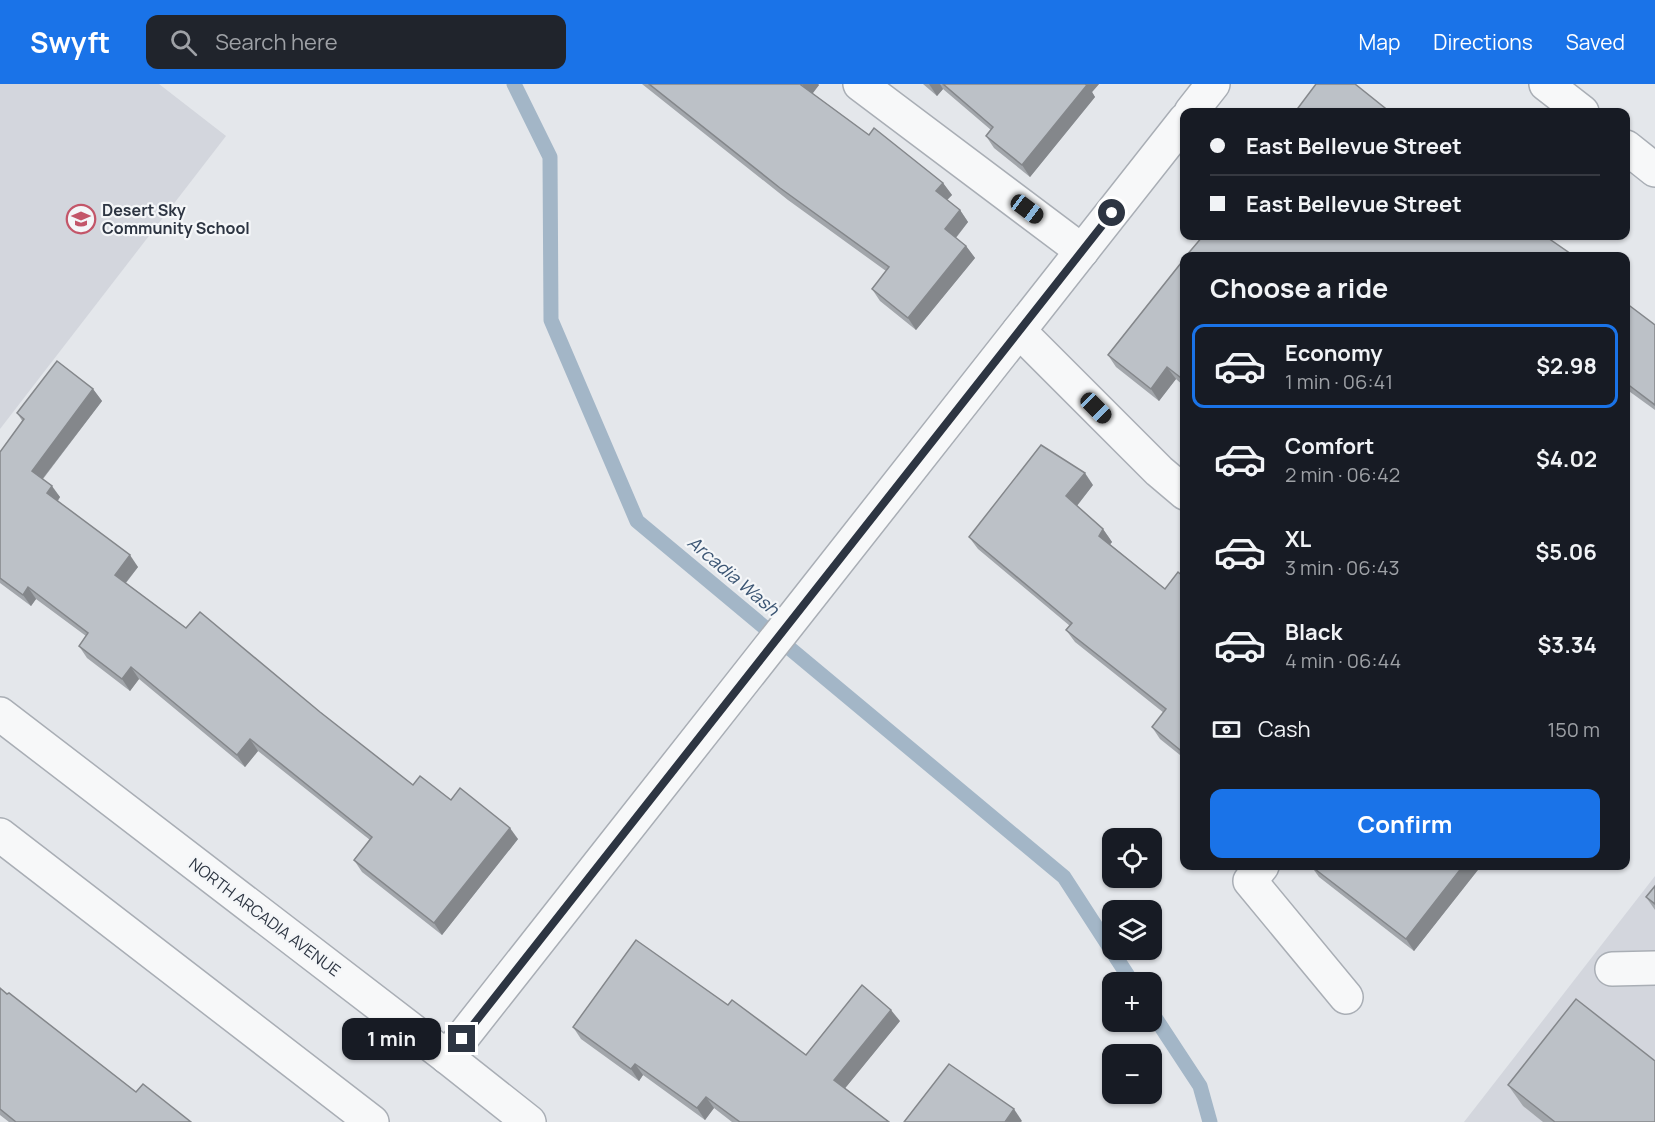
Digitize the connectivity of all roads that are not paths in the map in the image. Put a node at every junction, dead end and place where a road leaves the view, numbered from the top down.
1 (860, 84) edge
2 (1213, 84) edge
3 (1546, 84) edge
4 (1194, 108) edge
5 (1577, 108) edge
6 (1180, 126) edge
7 (1630, 150) edge
8 (1655, 170) edge
9 (1082, 251) junction
10 (1019, 331) junction
11 (1180, 489) edge
12 (0, 714) edge
13 (0, 835) edge
14 (1259, 870) edge
15 (1655, 968) edge
16 (1612, 969) dead end
17 (1346, 997) dead end
18 (447, 1057) junction
19 (372, 1122) edge
20 (529, 1122) edge

1 - 9 street
2 - 4 street
3 - 5 street
6 - 9 street
7 - 8 street
9 - 10 street
10 - 11 street
10 - 18 street
12 - 18 street, NORTH ARCADIA AVENUE
13 - 19 street
14 - 17 street
15 - 16 street
18 - 20 street, NORTH ARCADIA AVENUE

